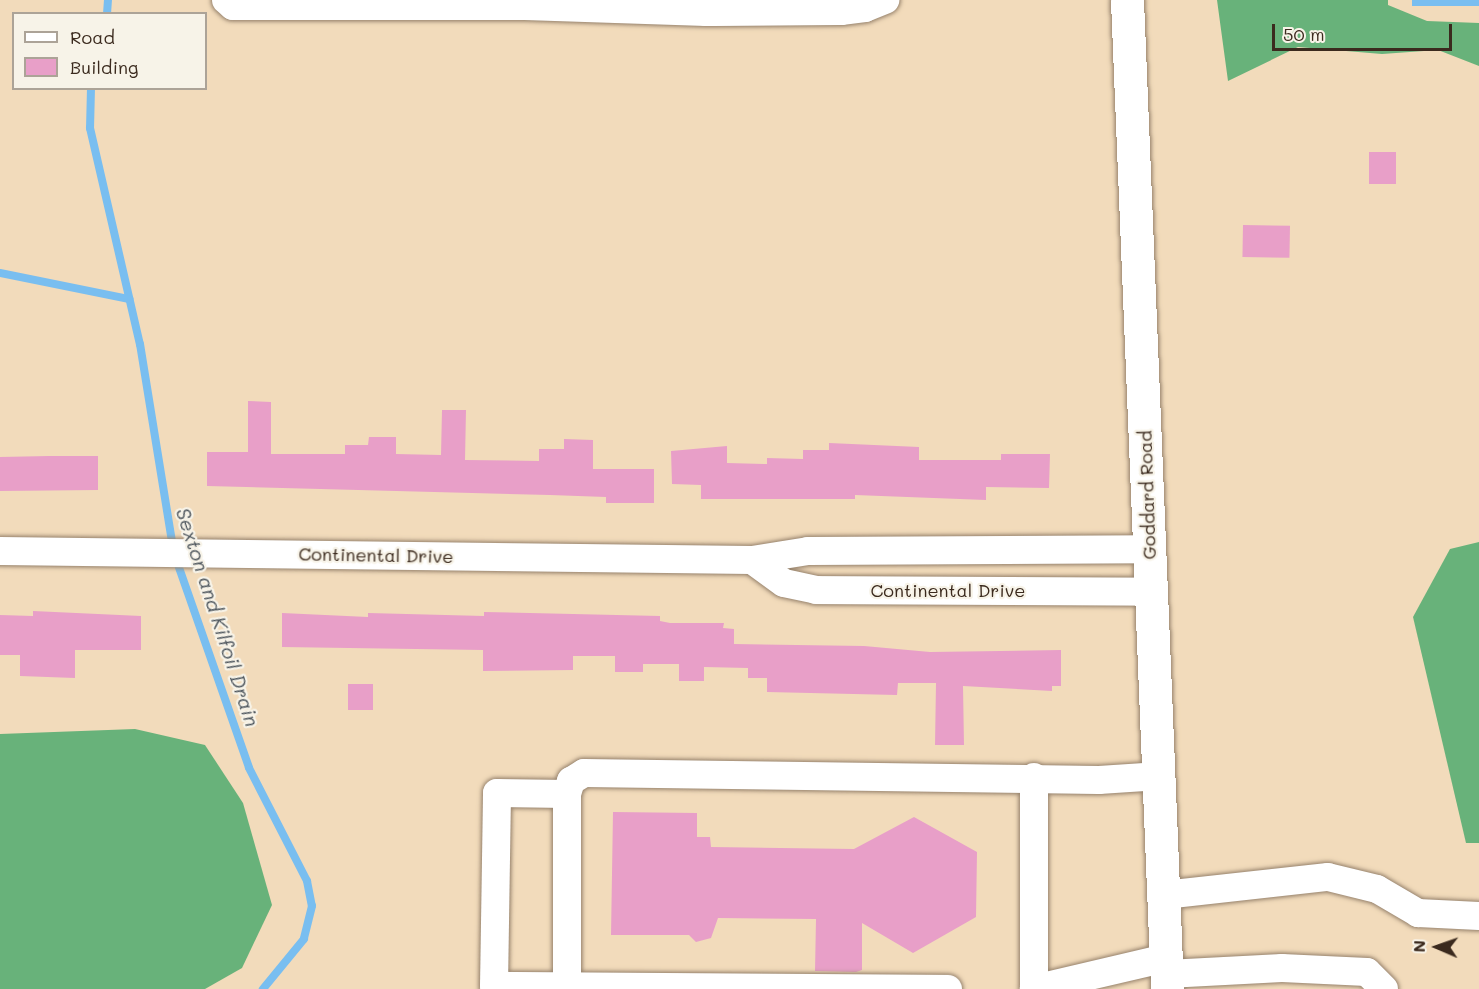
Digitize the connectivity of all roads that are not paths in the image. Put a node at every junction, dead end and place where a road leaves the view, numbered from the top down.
1 (226, 0) edge
2 (885, 0) edge
3 (1127, 0) edge
4 (535, 3) edge
5 (1149, 549) junction
6 (0, 551) edge
7 (753, 560) junction
8 (1151, 592) junction
9 (1160, 776) junction
10 (1034, 777) junction
11 (567, 794) junction
12 (1164, 895) junction
13 (1479, 916) edge
14 (1167, 974) edge
15 (1282, 979) edge
16 (567, 987) junction
17 (948, 989) edge
18 (1034, 989) edge
19 (1384, 989) edge

1 - 4 street
2 - 4 street
3 - 5 main road, Goddard Road
5 - 7 street, Continental Drive
5 - 8 main road, Goddard Road
6 - 7 street, Continental Drive
7 - 8 street, Continental Drive
8 - 9 main road, Goddard Road
9 - 10 street
9 - 12 main road, Goddard Road
10 - 11 street
10 - 18 street
11 - 16 street
11 - 16 street
12 - 13 street
12 - 14 main road, Goddard Road
14 - 15 street
14 - 18 street
15 - 19 street
16 - 17 street

